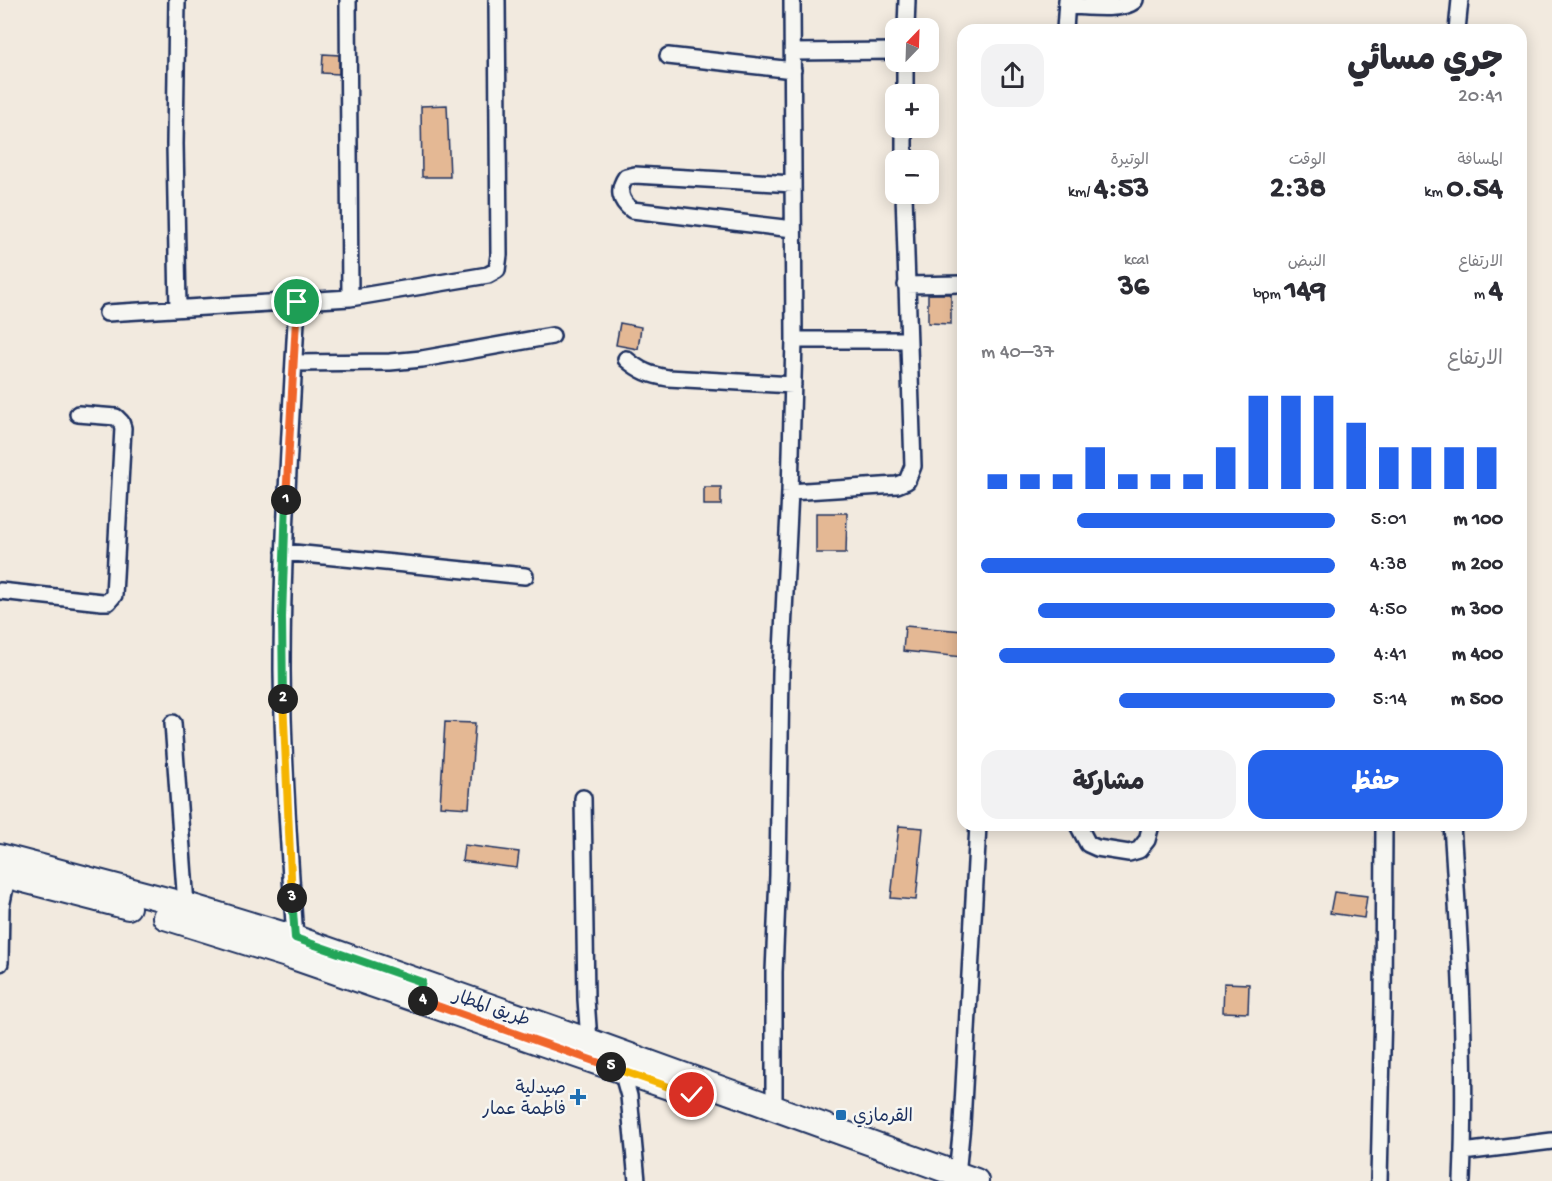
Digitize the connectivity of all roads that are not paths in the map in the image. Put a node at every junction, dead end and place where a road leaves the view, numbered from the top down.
1 (177, 0) edge
2 (348, 0) edge
3 (497, 0) edge
4 (792, 0) edge
5 (908, 0) edge
6 (1135, 0) edge
7 (1460, 0) edge
8 (1067, 3) edge
9 (907, 18) edge
10 (1065, 24) edge
11 (1458, 24) edge
12 (885, 51) edge
13 (793, 52) junction
14 (668, 56) dead end
15 (793, 70) junction
16 (793, 184) junction
17 (904, 204) edge
18 (793, 229) junction
19 (957, 284) edge
20 (906, 285) junction
21 (350, 298) junction
22 (297, 302) junction
23 (178, 309) junction
24 (107, 313) dead end
25 (552, 336) dead end
26 (794, 340) junction
27 (908, 340) junction
28 (626, 359) dead end
29 (294, 363) junction
30 (793, 385) junction
31 (78, 414) dead end
32 (790, 492) junction
33 (284, 552) junction
34 (525, 576) dead end
35 (0, 591) edge
36 (173, 723) dead end
37 (583, 798) dead end
38 (978, 831) edge
39 (1081, 831) edge
40 (1149, 831) edge
41 (1384, 831) edge
42 (1452, 831) edge
43 (5, 866) edge
44 (183, 913) junction
45 (295, 938) junction
46 (0, 963) edge
47 (419, 990) junction
48 (589, 1041) junction
49 (622, 1071) junction
50 (774, 1107) junction
51 (1552, 1141) edge
52 (1463, 1152) junction
53 (967, 1178) edge
54 (637, 1181) edge
55 (931, 1181) edge
56 (1379, 1181) edge
57 (1462, 1181) edge

1 - 23 street
2 - 21 street
3 - 21 street
4 - 13 street
5 - 9 street
6 - 8 street
7 - 11 street
8 - 10 street
12 - 13 street
13 - 15 street
14 - 15 street
15 - 16 street
16 - 18 street
16 - 18 street
17 - 20 street
18 - 26 street
19 - 20 street
20 - 27 street
21 - 22 street
22 - 23 street
22 - 29 street
23 - 24 street
25 - 29 street
26 - 27 street
26 - 30 street
27 - 32 street
28 - 30 street
29 - 33 street
30 - 32 street
31 - 35 street
32 - 50 street
33 - 34 street
33 - 45 street
36 - 44 street
37 - 48 street
38 - 53 street
39 - 40 street
41 - 56 street
42 - 52 street
43 - 44 main road, طريق المطار
43 - 46 street
44 - 45 main road, طريق المطار
44 - 47 main road, طريق المطار
45 - 47 main road, طريق المطار
47 - 48 main road, طريق المطار
47 - 49 main road, طريق المطار
48 - 50 main road, طريق المطار
49 - 54 street
49 - 55 main road, طريق المطار
50 - 53 main road, طريق المطار
51 - 52 street
52 - 57 street

